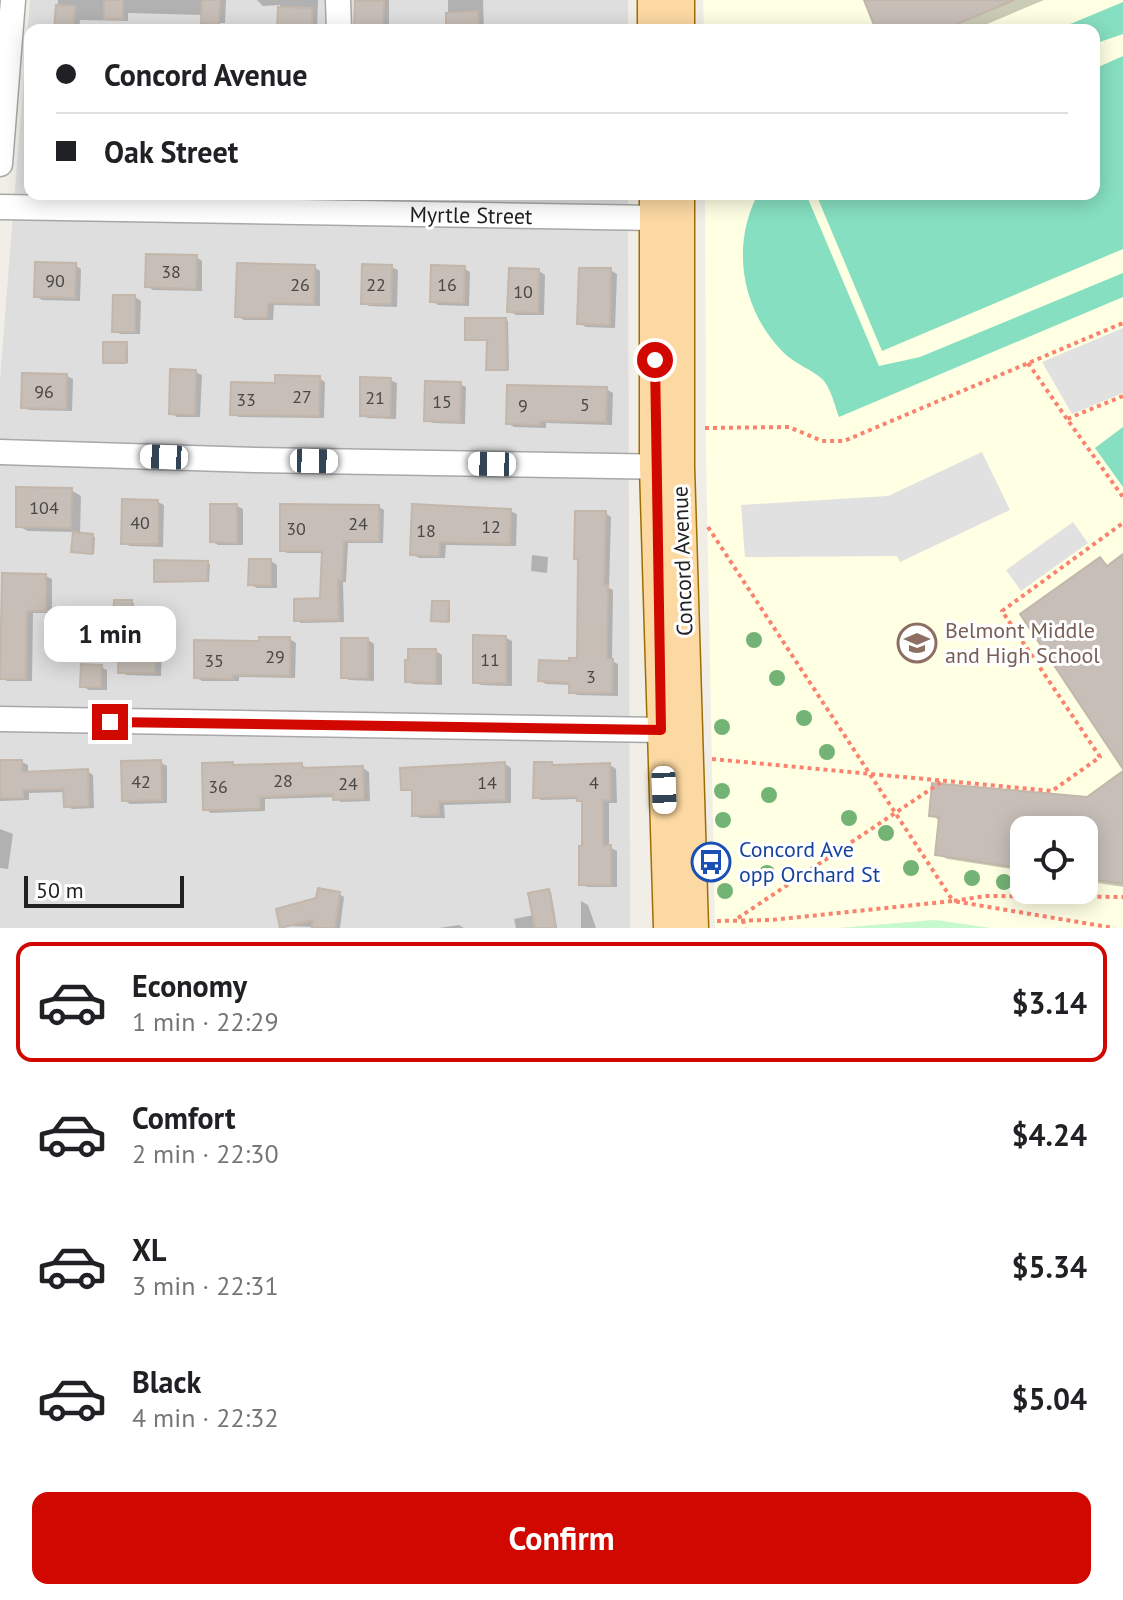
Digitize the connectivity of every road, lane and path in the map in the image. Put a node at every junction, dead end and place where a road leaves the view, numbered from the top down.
1 (13, 0) edge
2 (338, 0) edge
3 (653, 0) edge
4 (679, 0) edge
5 (339, 24) edge
6 (653, 24) edge
7 (679, 24) edge
8 (0, 164) edge
9 (679, 200) edge
10 (655, 206) edge
11 (0, 207) edge
12 (1123, 323) edge
13 (1028, 363) junction
14 (1123, 396) edge
15 (1067, 419) junction
16 (701, 429) dead end
17 (0, 452) edge
18 (667, 466) junction
19 (1123, 497) edge
20 (704, 521) dead end
21 (1123, 523) edge
22 (0, 719) edge
23 (661, 730) junction
24 (710, 759) dead end
25 (870, 774) junction
26 (943, 781) junction
27 (895, 813) junction
28 (1123, 897) edge
29 (953, 901) junction
30 (736, 920) junction
31 (743, 920) junction
32 (705, 925) edge
33 (669, 928) edge
34 (745, 928) edge
35 (1114, 928) edge

1 - 8 street
2 - 5 street
3 - 6 main road
4 - 7 main road
9 - 18 main road, Concord Avenue
10 - 11 street, Myrtle Street
10 - 18 main road, Concord Avenue
12 - 13 path
13 - 15 path
13 - 16 path
14 - 15 path
15 - 19 path
17 - 18 street
18 - 23 main road, Concord Avenue
18 - 32 main road, Concord Avenue
20 - 25 path
21 - 26 path
22 - 23 street
23 - 33 main road, Concord Avenue
24 - 25 path
25 - 26 path
25 - 27 path
26 - 27 path
27 - 29 path
27 - 30 path
28 - 29 path
29 - 31 path
29 - 35 path
30 - 31 path
30 - 32 path
31 - 34 path

